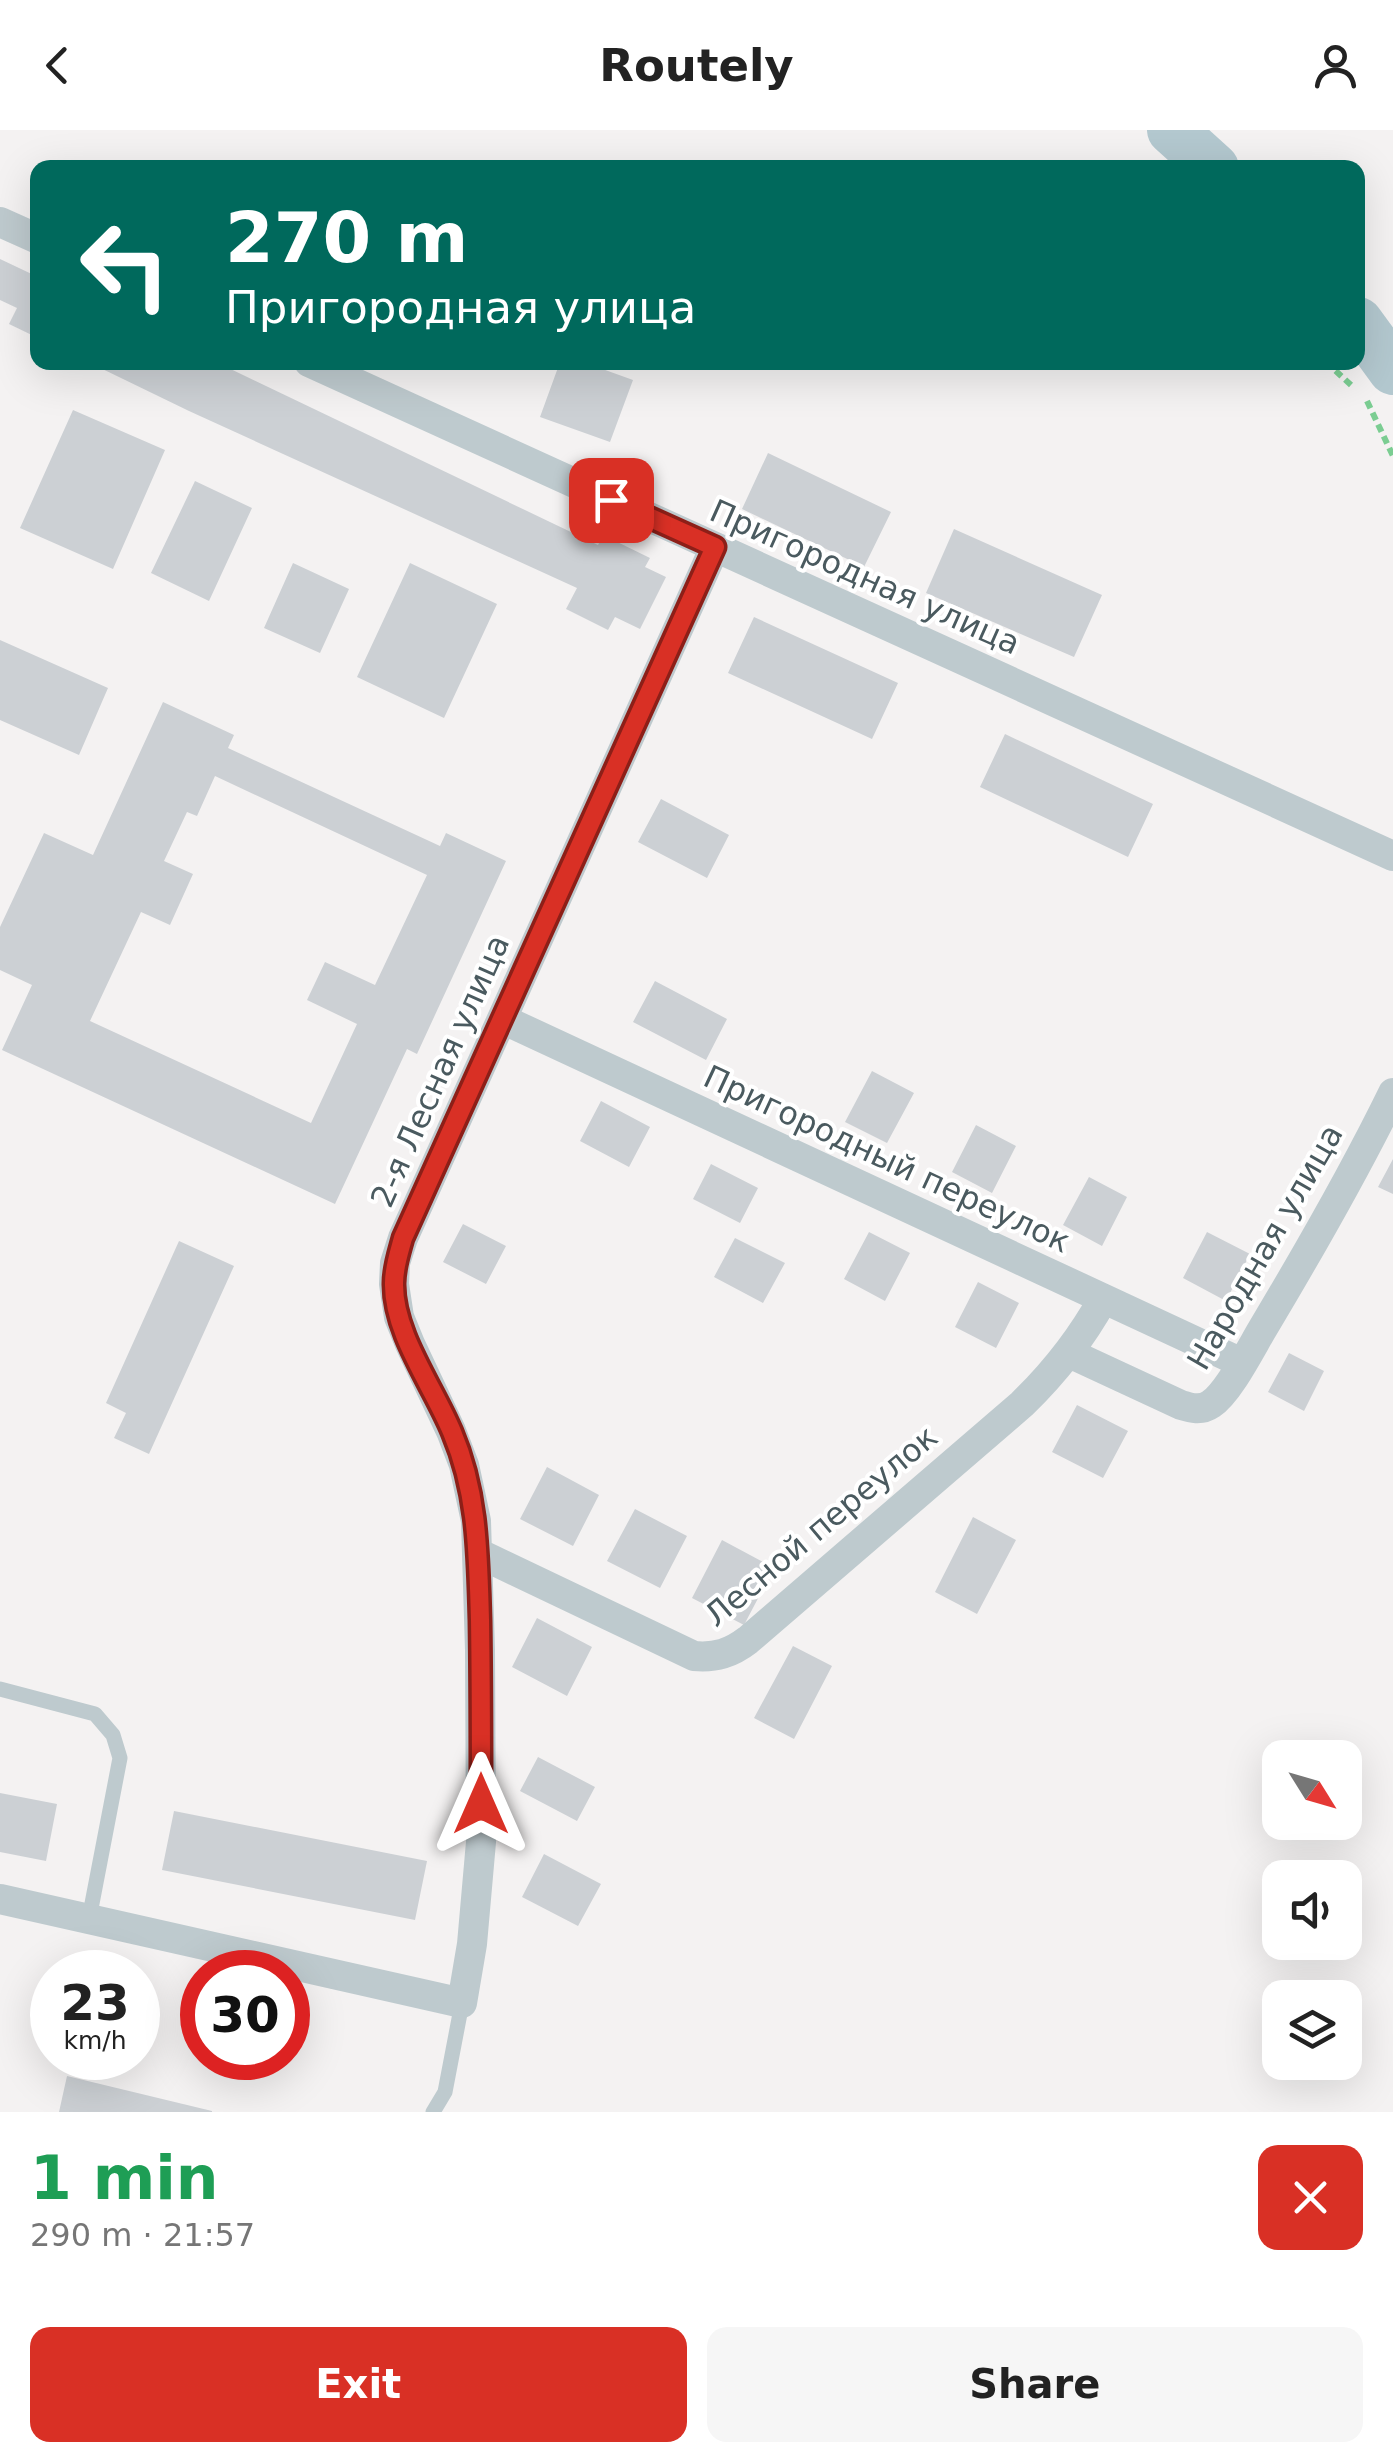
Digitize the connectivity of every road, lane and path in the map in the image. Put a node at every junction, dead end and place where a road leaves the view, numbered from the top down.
1 (1172, 130) edge
2 (1205, 160) edge
3 (0, 222) edge
4 (30, 236) edge
5 (1365, 359) edge
6 (326, 370) edge
7 (1341, 370) edge
8 (1370, 386) edge
9 (1393, 456) edge
10 (715, 547) junction
11 (1393, 856) edge
12 (502, 1019) junction
13 (1393, 1093) edge
14 (1102, 1299) junction
15 (1069, 1353) junction
16 (1242, 1363) junction
17 (478, 1553) junction
18 (0, 1689) edge
19 (0, 1899) edge
20 (89, 1919) junction
21 (462, 2003) junction
22 (433, 2112) edge

1 - 2 main road
3 - 4 street
5 - 8 main road
6 - 10 street, Пригородная улица
7 - 8 path
8 - 9 path
10 - 11 street, Пригородная улица
10 - 12 street, 2-я Лесная улица
12 - 14 street, Пригородный переулок
12 - 17 street, 2-я Лесная улица
13 - 16 street, Народная улица
14 - 15 street, Лесной переулок
14 - 16 street, Пригородный переулок
15 - 16 street, Народная улица
15 - 17 street, Лесной переулок
17 - 21 street, 2-я Лесная улица
18 - 20 lane
19 - 20 street
20 - 21 street
21 - 22 lane

